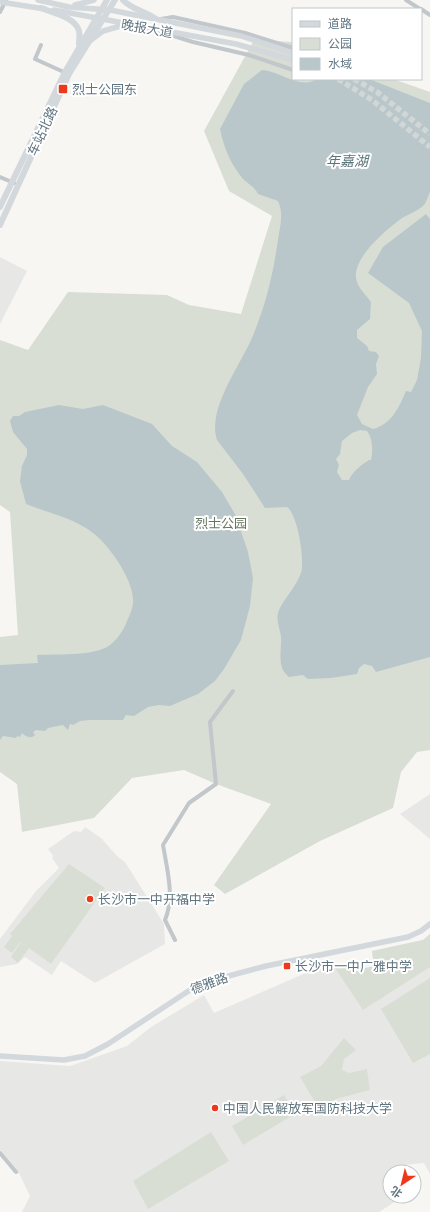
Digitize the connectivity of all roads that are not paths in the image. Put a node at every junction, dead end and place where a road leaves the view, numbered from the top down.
1 (38, 0) edge
2 (94, 0) edge
3 (107, 0) edge
4 (115, 0) edge
5 (123, 0) edge
6 (406, 0) edge
7 (3, 2) edge
8 (69, 6) junction
9 (41, 8) junction
10 (419, 8) edge
11 (101, 10) junction
12 (110, 10) junction
13 (0, 12) edge
14 (95, 18) junction
15 (157, 19) junction
16 (103, 21) junction
17 (127, 24) junction
18 (141, 26) junction
19 (89, 41) junction
20 (41, 45) dead end
21 (79, 46) junction
22 (292, 48) edge
23 (292, 53) edge
24 (292, 60) edge
25 (292, 70) edge
26 (67, 73) junction
27 (0, 176) edge
28 (11, 181) junction
29 (17, 184) junction
30 (0, 207) edge
31 (0, 225) edge
32 (233, 691) dead end
33 (430, 924) edge
34 (430, 929) edge
35 (175, 940) dead end
36 (0, 1057) edge
37 (0, 1153) edge
38 (16, 1172) dead end

1 - 8 street, 晚报大道
2 - 8 street
3 - 11 main road, 车站北路
4 - 12 main road, 车站北路
5 - 15 main road
6 - 10 street
7 - 9 street, 晚报大道
7 - 13 street
8 - 11 street, 晚报大道
9 - 14 street, 晚报大道
9 - 21 main road
11 - 12 street, 晚报大道
11 - 14 main road, 车站北路
12 - 15 street, 晚报大道
12 - 16 main road, 车站北路
14 - 16 street, 晚报大道
14 - 21 main road, 车站北路
15 - 22 street
15 - 23 street, 晚报大道
16 - 17 street, 晚报大道
16 - 19 main road, 车站北路
17 - 18 street, 晚报大道
17 - 19 street
18 - 24 street, 晚报大道
18 - 25 street
19 - 26 main road, 车站北路
20 - 26 street
21 - 26 main road, 车站北路
26 - 28 main road, 车站北路
26 - 29 main road, 车站北路
27 - 28 street
28 - 29 street
28 - 30 main road, 车站北路
29 - 31 main road, 车站北路
32 - 35 street
33 - 36 street, 德雅路
34 - 36 street, 德雅路
37 - 38 street

